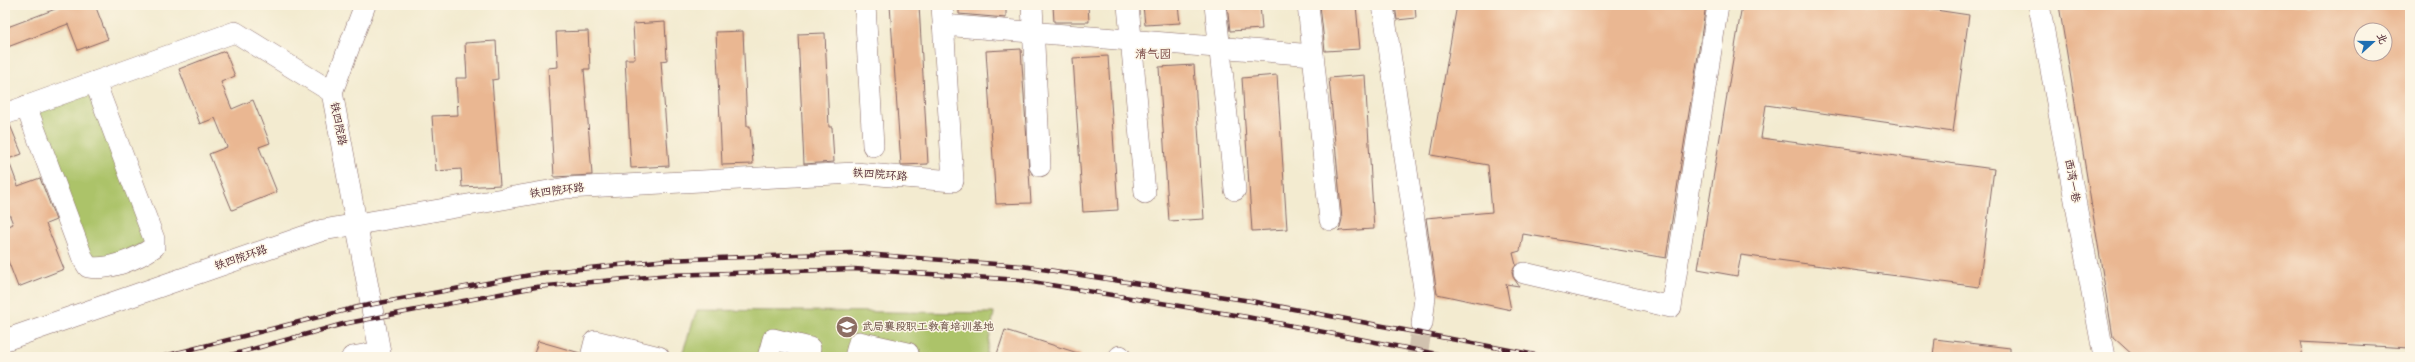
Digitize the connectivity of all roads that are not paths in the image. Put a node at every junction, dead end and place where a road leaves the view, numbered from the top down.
1 (365, 5) edge
2 (865, 5) edge
3 (942, 5) edge
4 (1032, 5) edge
5 (1128, 5) edge
6 (1215, 5) edge
7 (1308, 5) edge
8 (1383, 5) edge
9 (1718, 5) edge
10 (2039, 5) edge
11 (943, 25) junction
12 (1033, 33) junction
13 (1131, 40) junction
14 (1220, 48) junction
15 (1313, 55) junction
16 (95, 82) junction
17 (332, 92) junction
18 (26, 106) junction
19 (5, 114) edge
20 (873, 146) dead end
21 (1040, 166) dead end
22 (1235, 190) dead end
23 (1146, 193) dead end
24 (1330, 220) dead end
25 (357, 224) junction
26 (1524, 273) dead end
27 (1422, 324) tunnel mouth
28 (5, 340) edge
29 (352, 357) edge
30 (590, 357) edge
31 (659, 357) edge
32 (768, 357) edge
33 (808, 357) edge
34 (855, 357) edge
35 (907, 357) edge
36 (2104, 357) edge

1 - 17 street, 铁四院路
2 - 20 street
3 - 11 street, 铁四院环路
4 - 12 street
5 - 13 street
6 - 14 street
7 - 15 street
8 - 27 street
9 - 26 street
10 - 36 street, 西湾一巷
11 - 12 street
11 - 25 street, 铁四院环路
12 - 13 street
12 - 21 street
13 - 14 street
13 - 23 street
14 - 15 street
14 - 22 street
15 - 24 street
16 - 17 street
16 - 18 street
16 - 18 street
17 - 25 street, 铁四院路
18 - 19 street
25 - 28 street, 铁四院环路
25 - 29 street, 铁四院路
30 - 31 street
32 - 33 street
34 - 35 street

